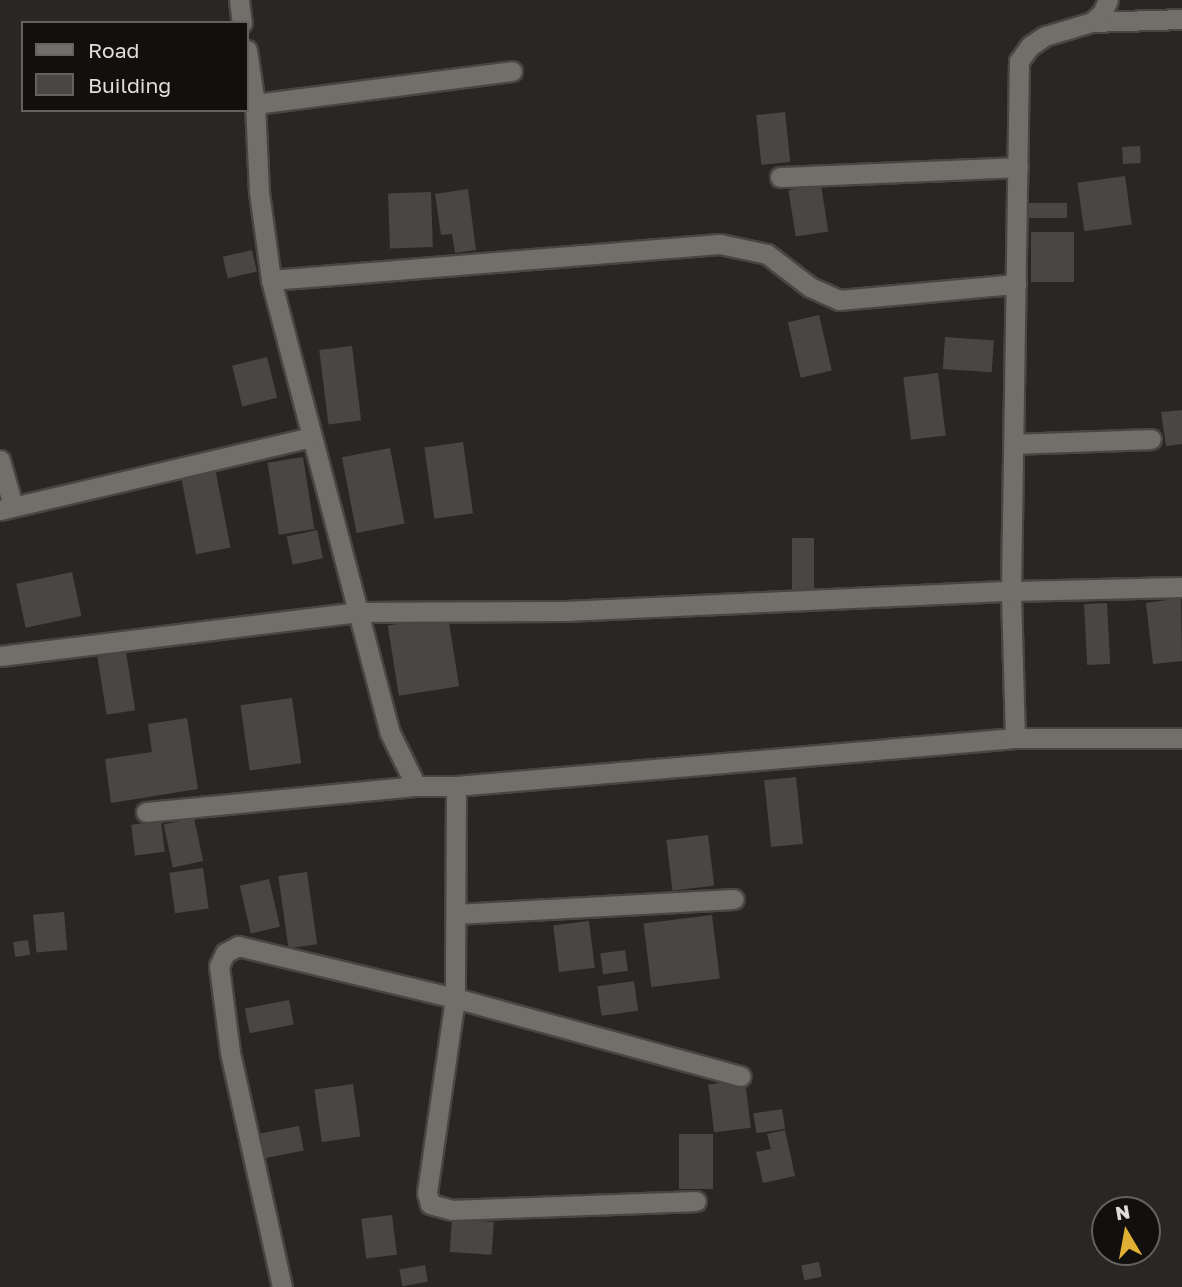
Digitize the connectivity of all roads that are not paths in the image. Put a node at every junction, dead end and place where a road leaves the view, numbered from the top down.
1 (239, 0) edge
2 (1108, 0) edge
3 (1182, 19) edge
4 (242, 21) edge
5 (1092, 22) junction
6 (248, 57) edge
7 (512, 71) dead end
8 (255, 104) junction
9 (1018, 167) junction
10 (780, 177) dead end
11 (271, 280) junction
12 (1016, 285) junction
13 (312, 437) junction
14 (1151, 439) dead end
15 (1014, 444) junction
16 (0, 460) edge
17 (7, 508) edge
18 (1182, 587) edge
19 (1012, 591) junction
20 (356, 612) junction
21 (0, 656) edge
22 (1015, 738) junction
23 (1182, 738) edge
24 (416, 786) junction
25 (456, 786) junction
26 (146, 812) dead end
27 (734, 899) dead end
28 (456, 914) junction
29 (455, 998) junction
30 (741, 1076) dead end
31 (696, 1201) dead end
32 (282, 1287) edge

1 - 4 street
2 - 5 street
3 - 5 street
5 - 9 street
6 - 8 street
7 - 8 street
8 - 11 street
9 - 10 street
9 - 12 street
11 - 12 street
11 - 13 street
12 - 15 street
13 - 17 street
13 - 20 street
14 - 15 street
15 - 19 street
16 - 17 street
18 - 19 street
19 - 20 street
19 - 22 street
20 - 21 street
20 - 24 street
22 - 23 street
22 - 25 street
24 - 25 street
24 - 26 street
25 - 28 street
27 - 28 street
28 - 29 street
29 - 30 street
29 - 31 street
29 - 32 street

